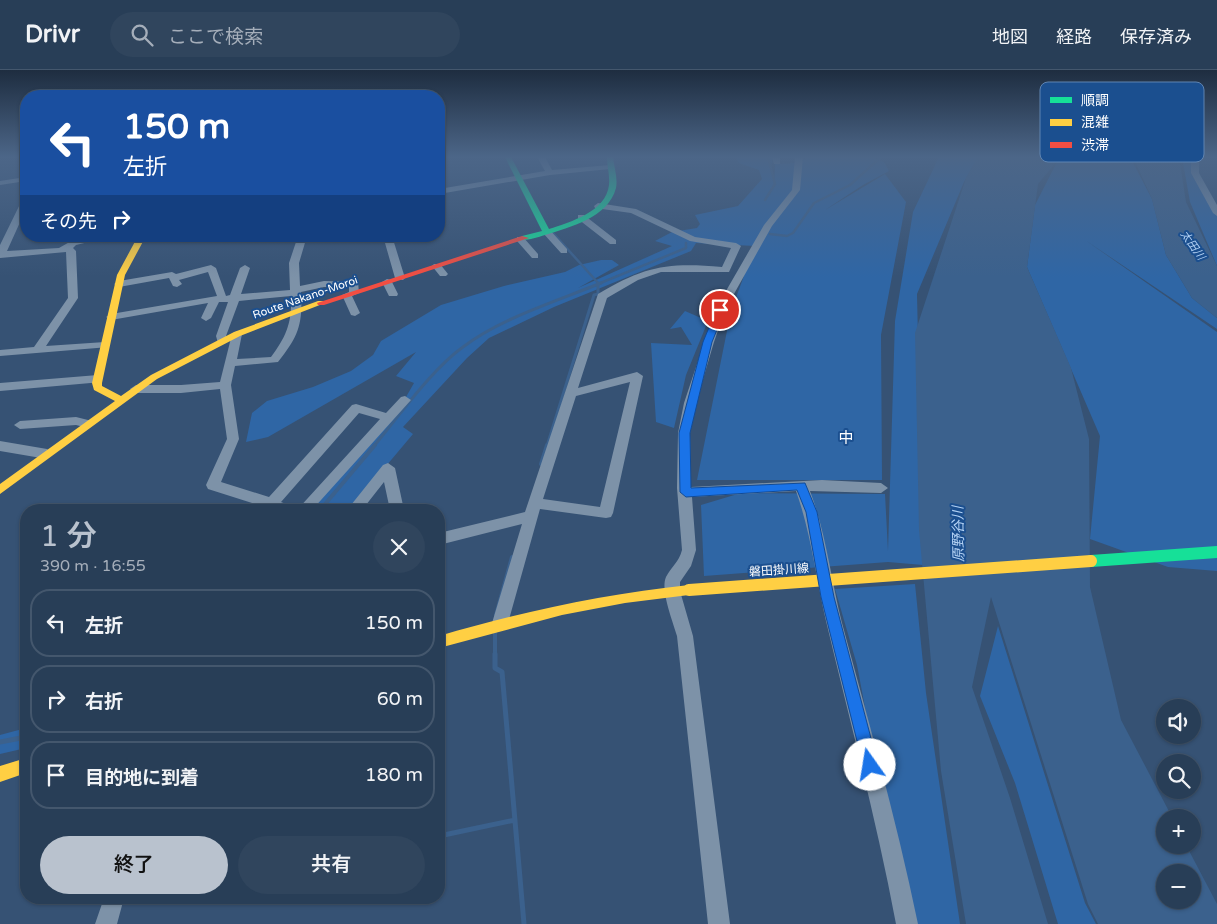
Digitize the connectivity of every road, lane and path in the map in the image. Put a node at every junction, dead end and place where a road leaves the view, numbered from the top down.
1 (529, 197) edge
2 (607, 197) edge
3 (791, 197) edge
4 (1208, 197) edge
5 (598, 206) junction
6 (20, 212) edge
7 (1217, 213) edge
8 (581, 217) junction
9 (546, 231) junction
10 (520, 239) junction
11 (78, 242) edge
12 (138, 242) edge
13 (300, 242) edge
14 (389, 242) edge
15 (613, 242) dead end
16 (67, 249) junction
17 (564, 251) dead end
18 (0, 254) edge
19 (535, 256) dead end
20 (245, 268) dead end
21 (400, 278) junction
22 (388, 282) junction
23 (119, 284) junction
24 (295, 292) junction
25 (350, 294) junction
26 (393, 294) dead end
27 (224, 300) junction
28 (295, 311) junction
29 (355, 313) dead end
30 (111, 317) junction
31 (206, 318) dead end
32 (237, 334) junction
33 (222, 341) junction
34 (105, 345) junction
35 (38, 350) junction
36 (1, 354) edge
37 (231, 363) junction
38 (98, 380) junction
39 (225, 385) junction
40 (0, 387) edge
41 (136, 389) junction
42 (570, 394) junction
43 (121, 400) junction
44 (406, 400) dead end
45 (390, 418) junction
46 (88, 424) junction
47 (20, 425) dead end
48 (0, 446) edge
49 (47, 454) junction
50 (801, 486) junction
51 (881, 488) dead end
52 (0, 490) edge
53 (686, 492) junction
54 (272, 503) joint
55 (310, 504) edge
56 (359, 504) edge
57 (396, 504) edge
58 (533, 510) junction
59 (445, 537) edge
60 (1217, 552) edge
61 (681, 590) junction
62 (500, 623) junction
63 (445, 640) edge
64 (20, 768) edge
65 (0, 774) edge
66 (112, 904) edge
67 (106, 924) edge
68 (720, 924) edge
69 (907, 924) edge

1 - 9 main road
2 - 5 main road, Route Nakano-Moroi
3 - 53 street
4 - 7 street
5 - 8 main road, Route Nakano-Moroi
5 - 42 street
6 - 18 street
8 - 9 main road, Route Nakano-Moroi
8 - 15 street
9 - 10 main road, Route Nakano-Moroi
9 - 17 street
10 - 19 street
10 - 21 main road, Route Nakano-Moroi
11 - 16 street
12 - 23 main road
13 - 24 street
14 - 21 street
16 - 18 street
16 - 35 street
20 - 27 street
21 - 22 main road, Route Nakano-Moroi
22 - 25 main road, Route Nakano-Moroi
22 - 26 street
23 - 27 street
23 - 30 main road
24 - 25 street
24 - 27 street
24 - 28 street
25 - 28 main road, Route Nakano-Moroi
25 - 29 street
27 - 30 street
27 - 31 street
27 - 33 street
28 - 32 main road, Route Nakano-Moroi
28 - 37 street
30 - 34 main road
32 - 33 main road, Route Nakano-Moroi
32 - 37 street
33 - 41 main road, Route Nakano-Moroi
34 - 35 street
34 - 38 main road
35 - 36 street
37 - 39 street
38 - 40 street
38 - 43 main road
39 - 41 street
39 - 54 street
41 - 43 main road, Route Nakano-Moroi
42 - 58 street
42 - 58 street
43 - 46 main road, Route Nakano-Moroi
44 - 45 street
45 - 54 street
45 - 55 street
46 - 47 street
46 - 49 main road, Route Nakano-Moroi
48 - 49 street
49 - 52 main road, Route Nakano-Moroi
50 - 51 street
50 - 53 street
50 - 69 street
53 - 61 street
56 - 57 street
58 - 59 street
58 - 62 street
60 - 61 main road, 磐田掛川線, bridge
61 - 62 main road, 磐田掛川線
61 - 68 street
62 - 63 main road, 磐田掛川線
64 - 65 main road
66 - 67 street

